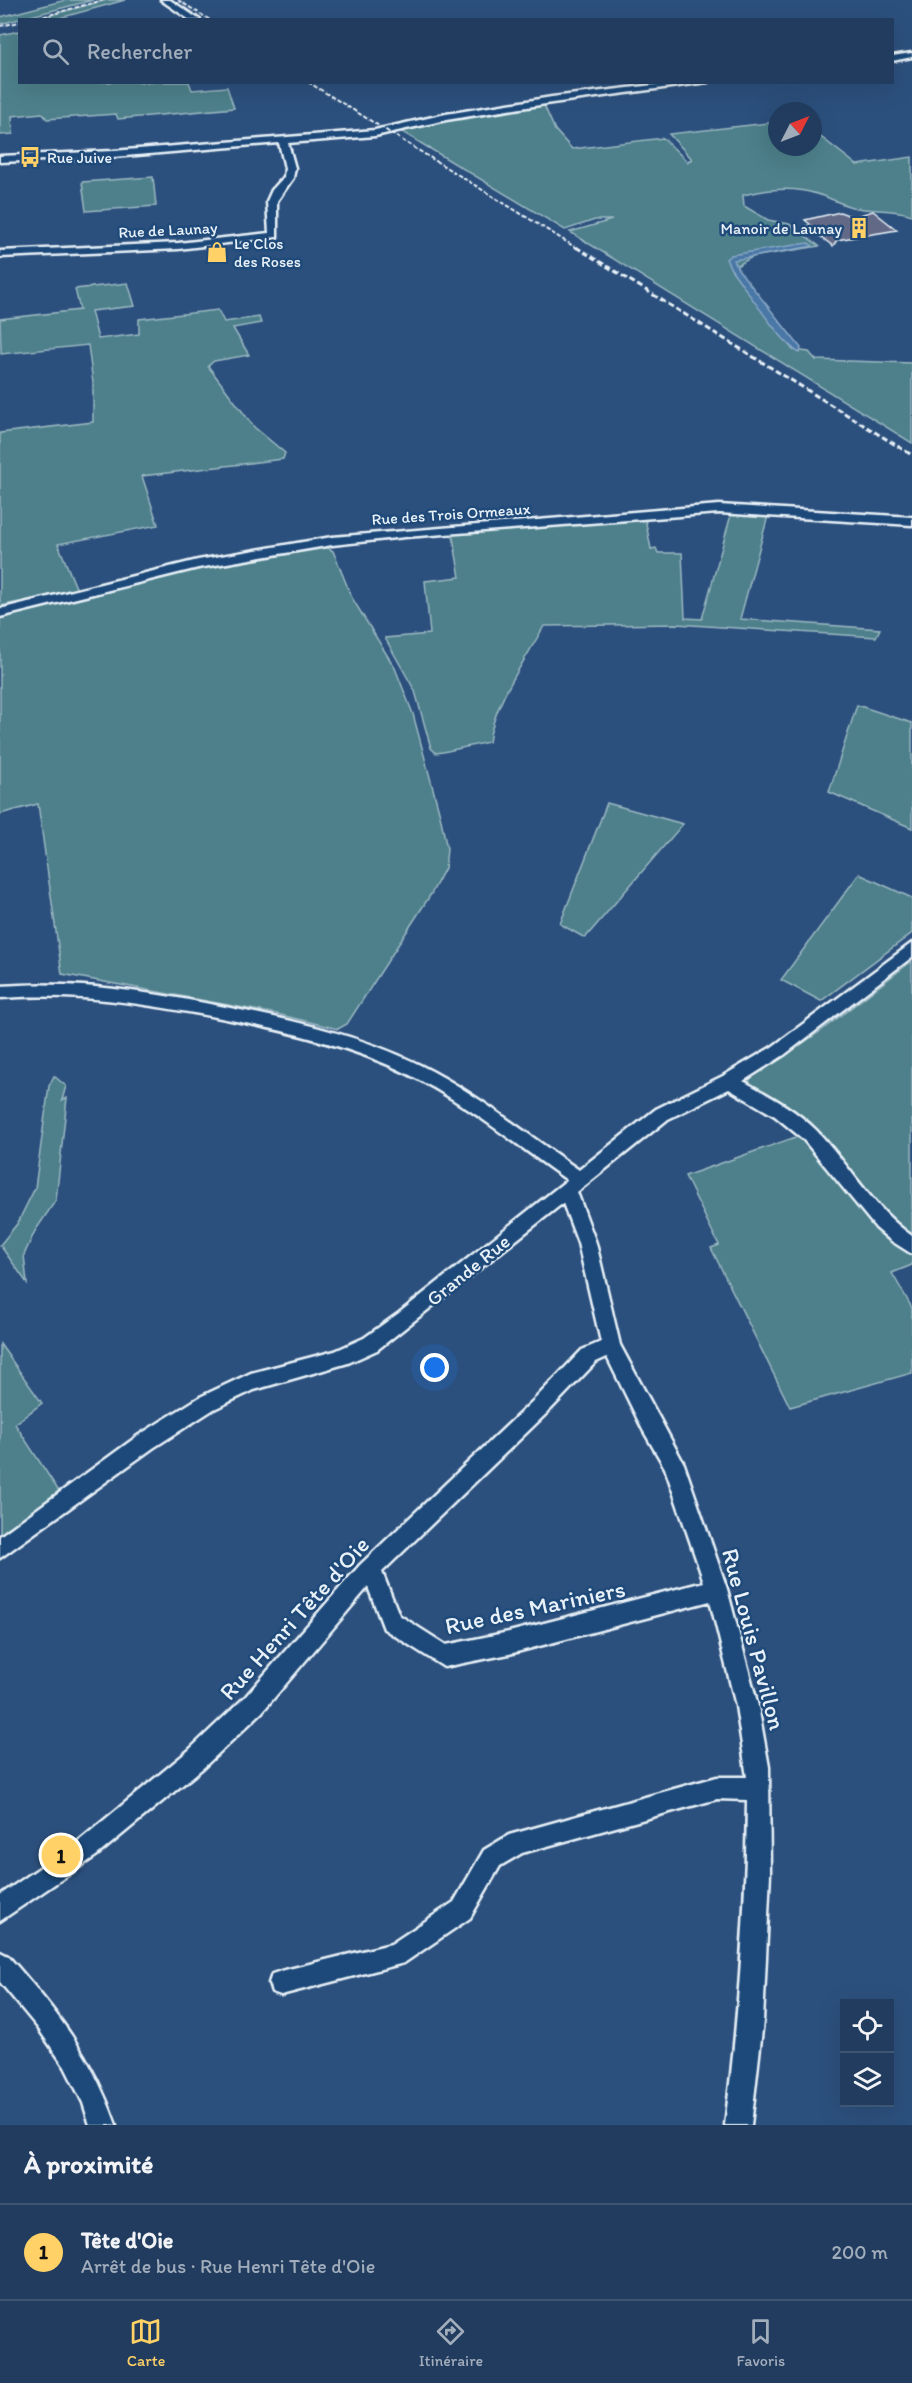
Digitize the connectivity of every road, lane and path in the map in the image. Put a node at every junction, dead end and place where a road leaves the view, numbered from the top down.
1 (165, 0) edge
2 (193, 18) edge
3 (911, 56) edge
4 (894, 59) edge
5 (673, 84) edge
6 (657, 85) edge
7 (284, 141) junction
8 (0, 159) edge
9 (0, 254) edge
10 (912, 521) edge
11 (0, 613) edge
12 (912, 949) edge
13 (0, 992) edge
14 (729, 1082) junction
15 (574, 1186) junction
16 (912, 1246) edge
17 (611, 1346) junction
18 (0, 1548) edge
19 (367, 1572) junction
20 (717, 1589) junction
21 (758, 1789) junction
22 (0, 1909) edge
23 (0, 1964) edge
24 (281, 1983) dead end
25 (103, 2125) edge
26 (738, 2125) edge

1 - 2 street
3 - 4 street
5 - 6 street
6 - 7 street
7 - 8 street
7 - 9 street, Rue de Launay
10 - 11 street, Rue des Trois Ormeaux
12 - 14 street, Grande Rue
13 - 15 street
14 - 15 street, Grande Rue
14 - 16 street
15 - 17 street, Rue Louis Pavillon
15 - 18 street, Grande Rue
17 - 19 street, Rue Henri Tête d'Oie
17 - 20 street, Rue Louis Pavillon
19 - 20 street, Rue des Mariniers
19 - 22 street, Rue Henri Tête d'Oie
20 - 21 street, Rue Louis Pavillon
21 - 24 street
21 - 26 street, Rue Louis Pavillon
23 - 25 street

